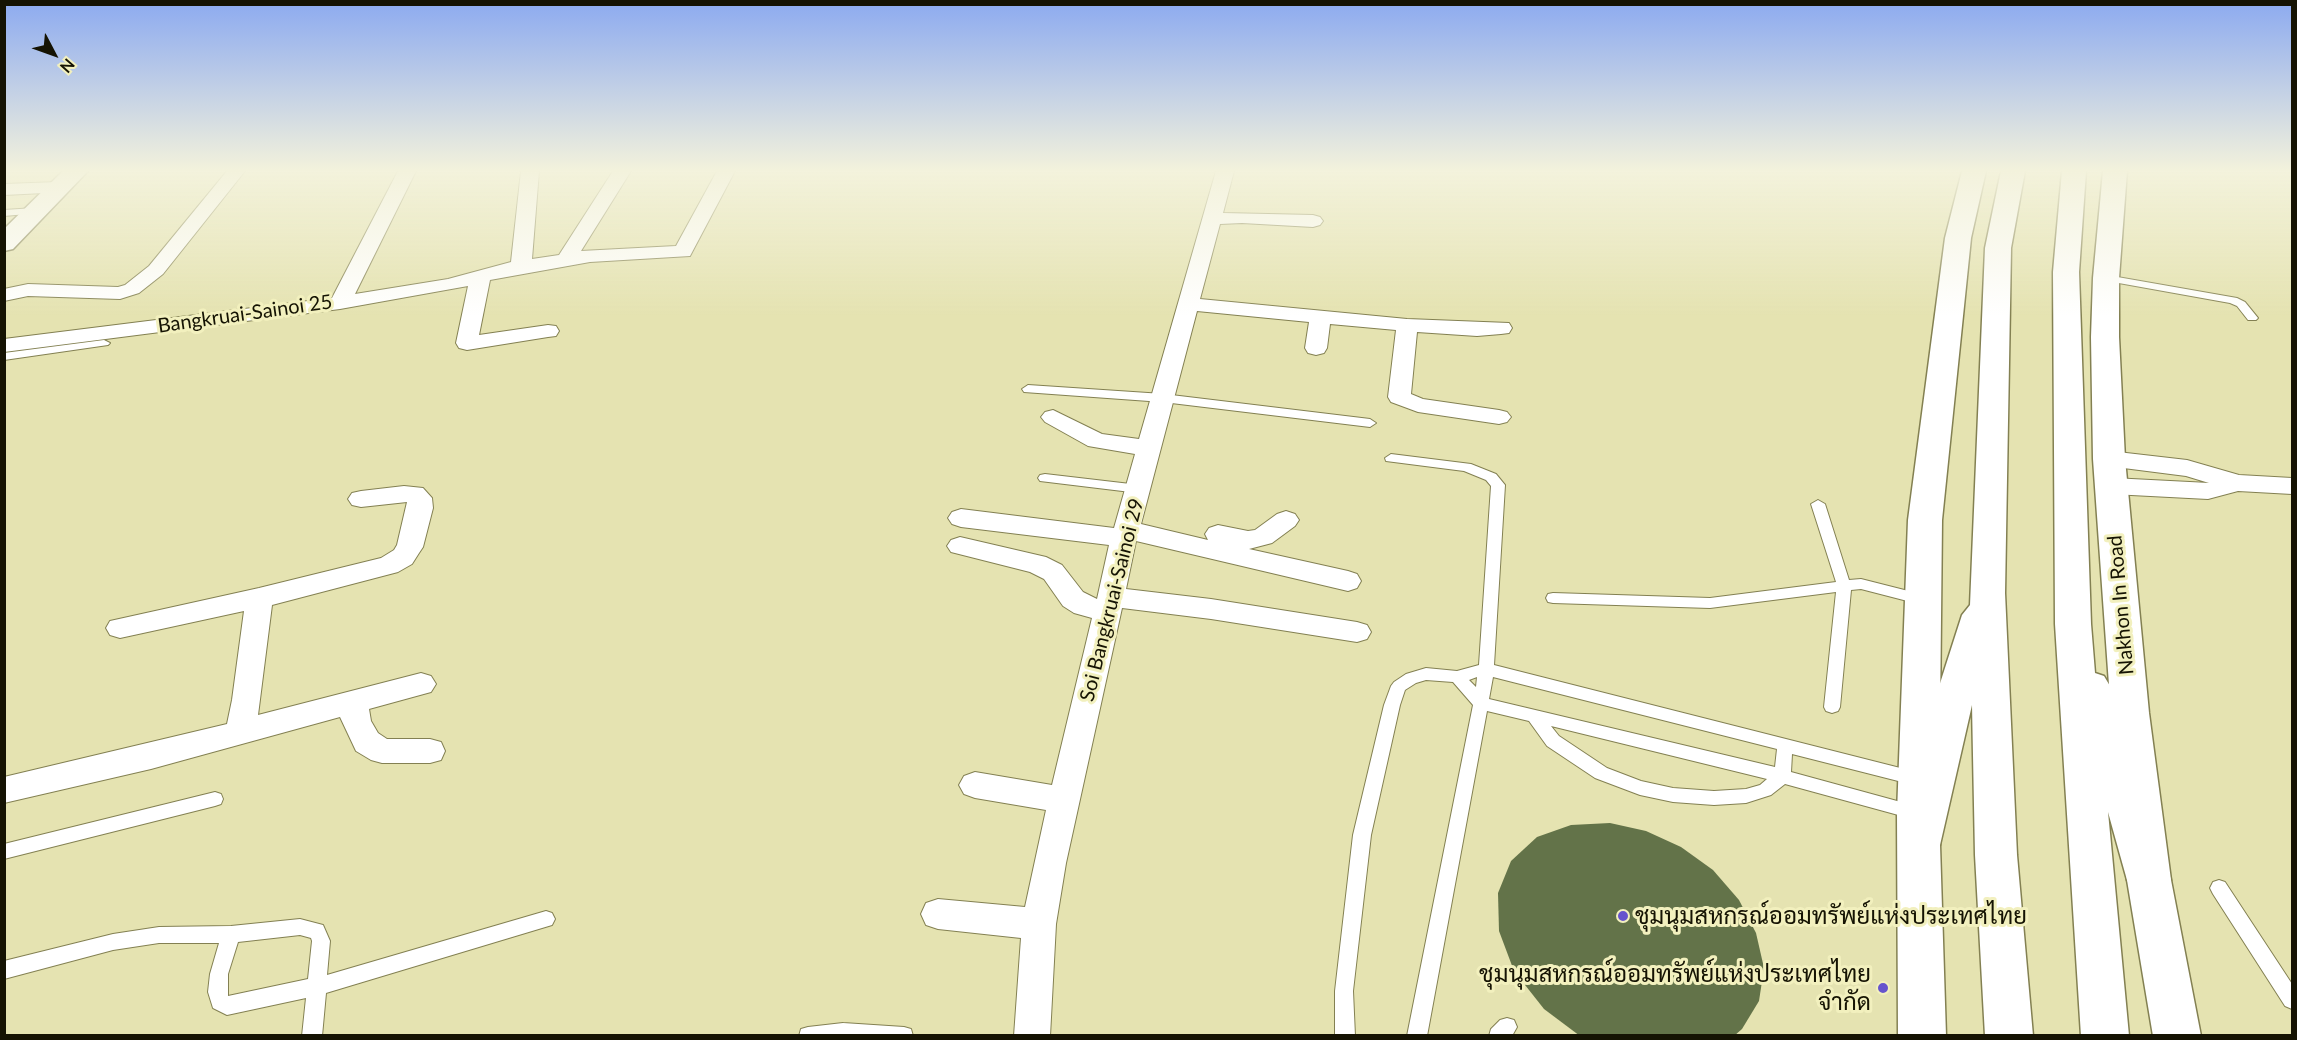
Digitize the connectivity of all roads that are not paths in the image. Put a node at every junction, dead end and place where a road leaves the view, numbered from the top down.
1 (1211, 219) edge
2 (27, 220) edge
3 (197, 220) edge
4 (382, 220) edge
5 (525, 220) edge
6 (591, 220) edge
7 (700, 220) edge
8 (1287, 220) edge
9 (1963, 220) edge
10 (2004, 220) edge
11 (2070, 220) edge
12 (2111, 220) edge
13 (1313, 221) dead end
14 (4, 244) edge
15 (566, 260) junction
16 (521, 267) junction
17 (480, 277) junction
18 (2106, 278) junction
19 (4, 295) edge
20 (340, 303) junction
21 (1190, 304) junction
22 (1321, 316) junction
23 (2252, 318) dead end
24 (1407, 325) junction
25 (1501, 328) dead end
26 (548, 331) dead end
27 (104, 343) dead end
28 (4, 346) edge
29 (1316, 348) dead end
30 (4, 357) edge
31 (1028, 389) dead end
32 (1163, 398) junction
33 (1053, 417) dead end
34 (1499, 417) dead end
35 (1370, 423) dead end
36 (1150, 448) junction
37 (1391, 458) dead end
38 (2111, 473) junction
39 (1045, 478) dead end
40 (2292, 486) edge
41 (1139, 489) junction
42 (361, 499) dead end
43 (1818, 504) dead end
44 (961, 518) dead end
45 (1286, 520) dead end
46 (1128, 528) junction
47 (960, 546) dead end
48 (1348, 581) dead end
49 (1844, 586) junction
50 (1987, 593) junction
51 (259, 598) junction
52 (1553, 598) dead end
53 (1923, 600) junction
54 (1108, 604) junction
55 (2073, 624) junction
56 (120, 628) dead end
57 (1357, 632) dead end
58 (1486, 669) junction
59 (1457, 677) junction
60 (421, 684) dead end
61 (353, 702) junction
62 (1481, 703) junction
63 (1832, 707) dead end
64 (1535, 717) junction
65 (240, 731) junction
66 (1785, 745) junction
67 (430, 751) dead end
68 (1782, 776) junction
69 (1918, 779) junction
70 (975, 785) dead end
71 (4, 790) edge
72 (215, 799) dead end
73 (1064, 800) junction
74 (1918, 829) junction
75 (4, 852) edge
76 (2149, 880) junction
77 (2219, 888) dead end
78 (938, 914) dead end
79 (546, 919) dead end
80 (1039, 924) junction
81 (231, 934) junction
82 (4, 970) edge
83 (319, 986) junction
84 (2292, 1000) edge
85 (312, 1035) edge
86 (808, 1035) edge
87 (904, 1035) edge
88 (1032, 1035) edge
89 (1345, 1035) edge
90 (1416, 1035) edge
91 (1922, 1035) edge
92 (2008, 1035) edge
93 (2105, 1035) edge
94 (2177, 1035) edge

1 - 21 street, Soi Bangkruai-Sainoi 29
2 - 14 main road
3 - 19 street
4 - 20 street, Bangkruai-Sainoi 25
5 - 16 street
6 - 15 street
7 - 15 street
8 - 13 street
9 - 53 main road
10 - 50 main road
11 - 55 main road
12 - 18 main road, Nakhon In Road
15 - 16 street
16 - 17 street
17 - 20 street
17 - 26 street
18 - 23 lane
18 - 38 main road, Nakhon In Road
20 - 28 street, Bangkruai-Sainoi 25
21 - 22 street
21 - 32 street, Soi Bangkruai-Sainoi 29
22 - 24 street
22 - 29 street
24 - 25 street
24 - 34 street
27 - 30 lane
31 - 32 lane
32 - 35 lane
32 - 36 street, Soi Bangkruai-Sainoi 29
33 - 36 street
36 - 41 street, Soi Bangkruai-Sainoi 29
37 - 58 lane
38 - 40 street
38 - 76 main road, Nakhon In Road
39 - 41 lane
41 - 46 street, Soi Bangkruai-Sainoi 29
42 - 51 street
43 - 49 lane
44 - 46 street
45 - 46 street
46 - 48 street
46 - 54 street, Soi Bangkruai-Sainoi 29
47 - 54 street
49 - 52 lane
49 - 53 lane
49 - 63 lane
50 - 74 main road
50 - 92 main road
51 - 56 street
51 - 65 street
53 - 69 main road
54 - 57 street
54 - 73 street, Soi Bangkruai-Sainoi 29
55 - 76 main road
55 - 93 main road
58 - 59 lane
58 - 62 lane
58 - 66 lane
59 - 62 lane
59 - 89 lane
60 - 61 street
61 - 65 street
61 - 67 street
62 - 64 lane
62 - 90 lane
64 - 68 lane
64 - 68 lane
65 - 71 street
66 - 68 lane
66 - 69 lane
68 - 74 lane
69 - 74 main road
70 - 73 street
72 - 75 lane
73 - 80 street, Soi Bangkruai-Sainoi 29
74 - 91 main road
76 - 94 main road, Nakhon In Road
77 - 84 lane
78 - 80 street
79 - 83 lane
80 - 88 street, Soi Bangkruai-Sainoi 29
81 - 82 lane
81 - 83 lane
81 - 83 lane
83 - 85 lane
86 - 87 lane

